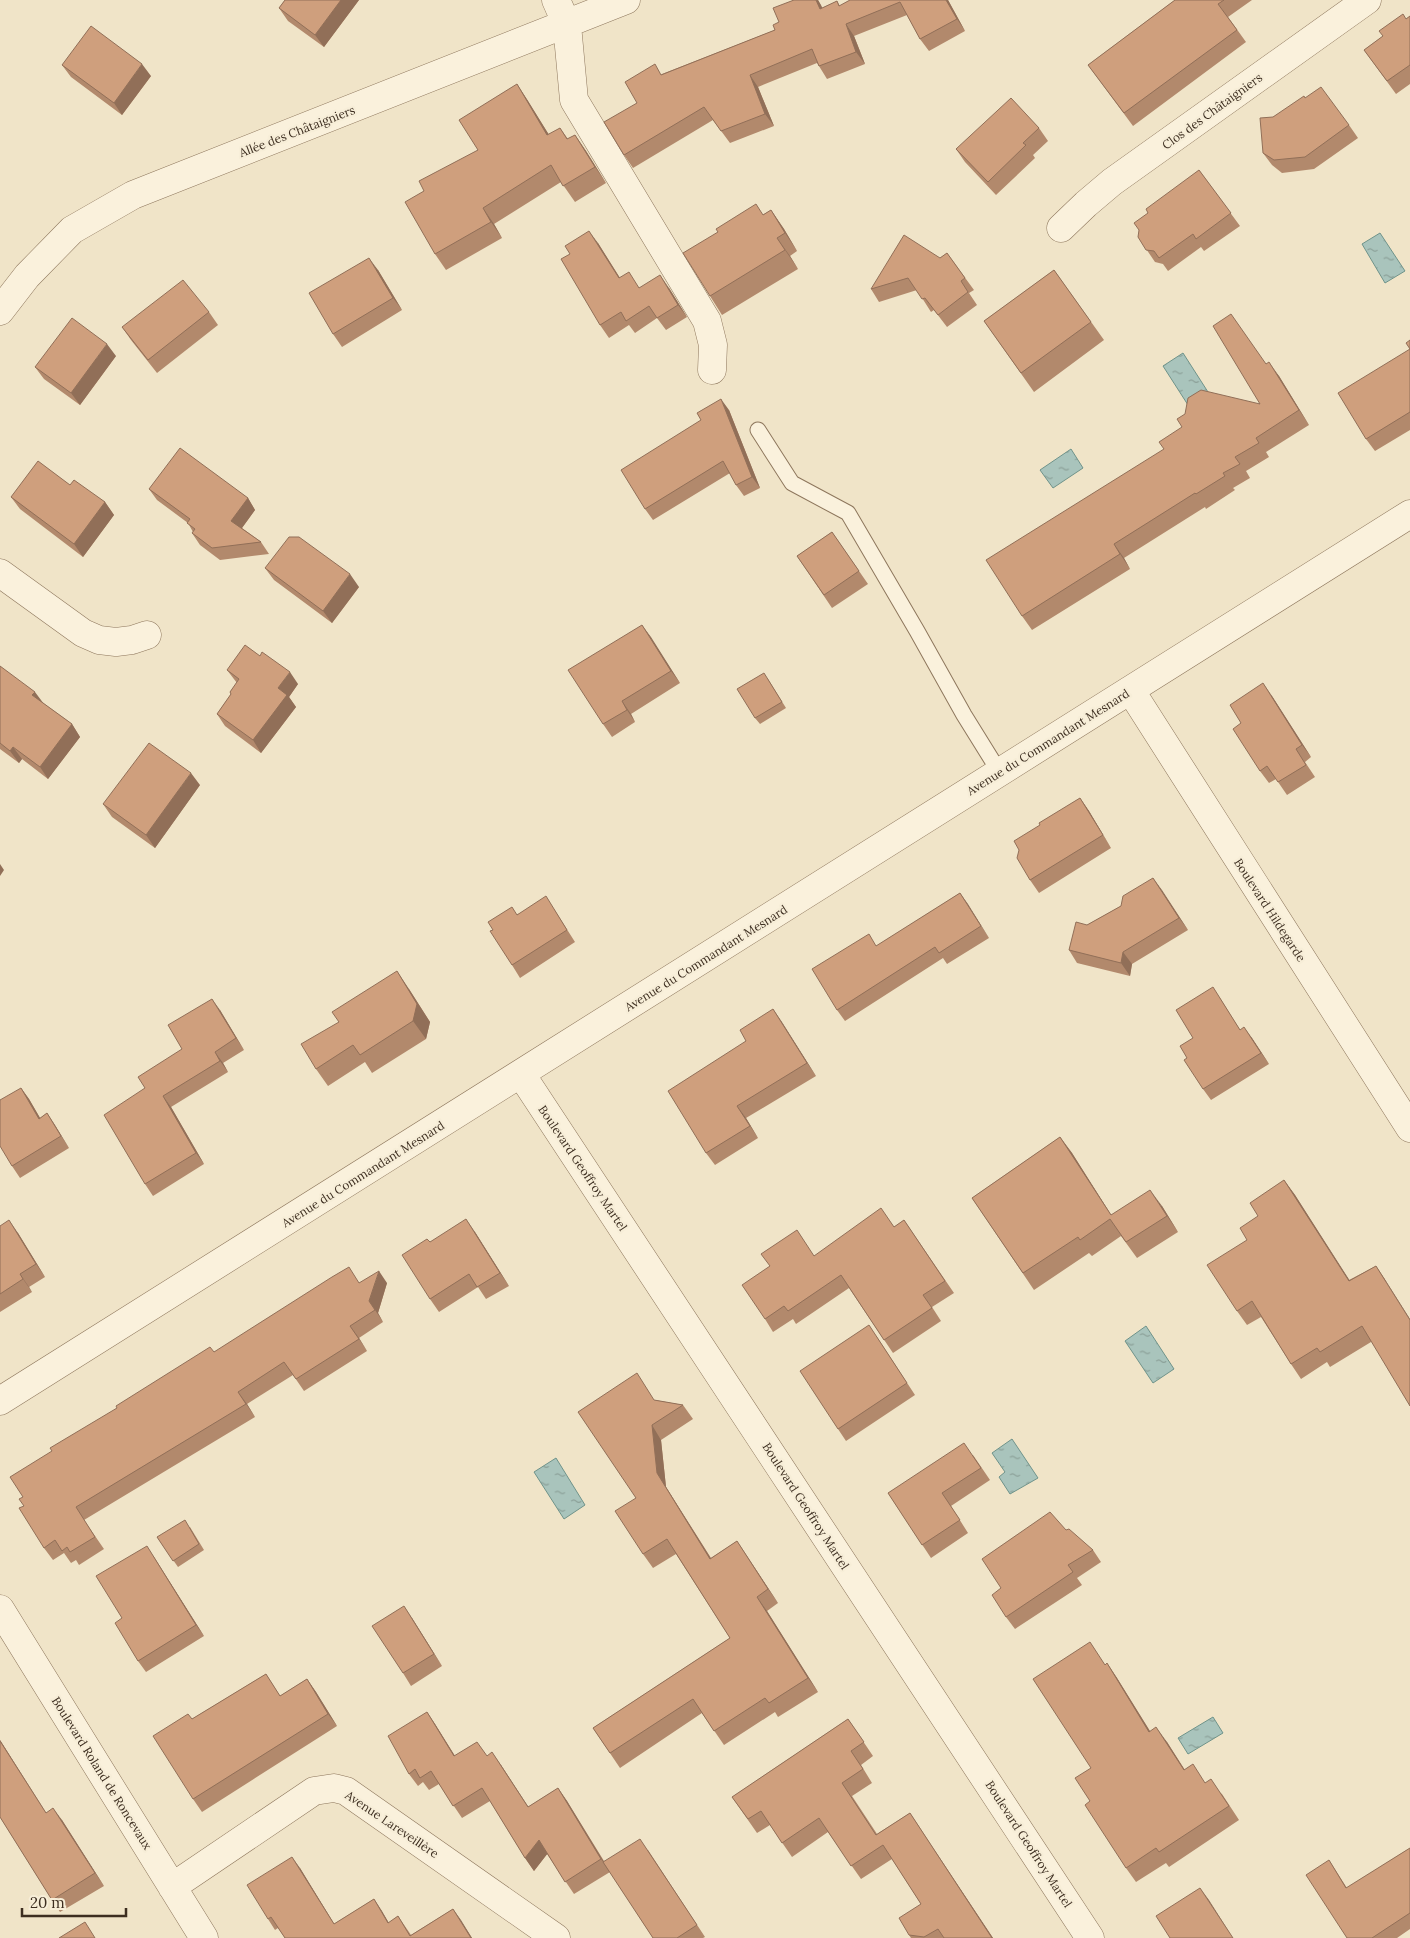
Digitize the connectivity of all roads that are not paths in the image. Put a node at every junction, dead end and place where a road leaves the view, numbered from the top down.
1 (556, 0) edge
2 (626, 0) edge
3 (1367, 0) edge
4 (567, 25) junction
5 (1061, 228) dead end
6 (0, 311) edge
7 (712, 370) dead end
8 (758, 430) dead end
9 (1410, 514) edge
10 (0, 573) edge
11 (147, 635) dead end
12 (1131, 691) junction
13 (1000, 773) junction
14 (521, 1074) junction
15 (1410, 1128) edge
16 (0, 1401) edge
17 (0, 1609) edge
18 (172, 1887) junction
19 (204, 1938) edge
20 (556, 1938) edge
21 (1090, 1938) edge

1 - 4 street
2 - 4 street, Allée des Châtaigniers
3 - 5 street, Clos des Châtaigniers
4 - 6 street, Allée des Châtaigniers
4 - 7 street
8 - 13 lane
9 - 12 street, Avenue du Commandant Mesnard
10 - 11 street
12 - 13 street, Avenue du Commandant Mesnard
12 - 15 street, Boulevard Hildegarde
13 - 14 street, Avenue du Commandant Mesnard
14 - 16 street, Avenue du Commandant Mesnard
14 - 21 street, Boulevard Geoffroy Martel
17 - 18 street, Boulevard Roland de Roncevaux
18 - 19 street, Boulevard Roland de Roncevaux
18 - 20 street, Avenue Lareveillère

